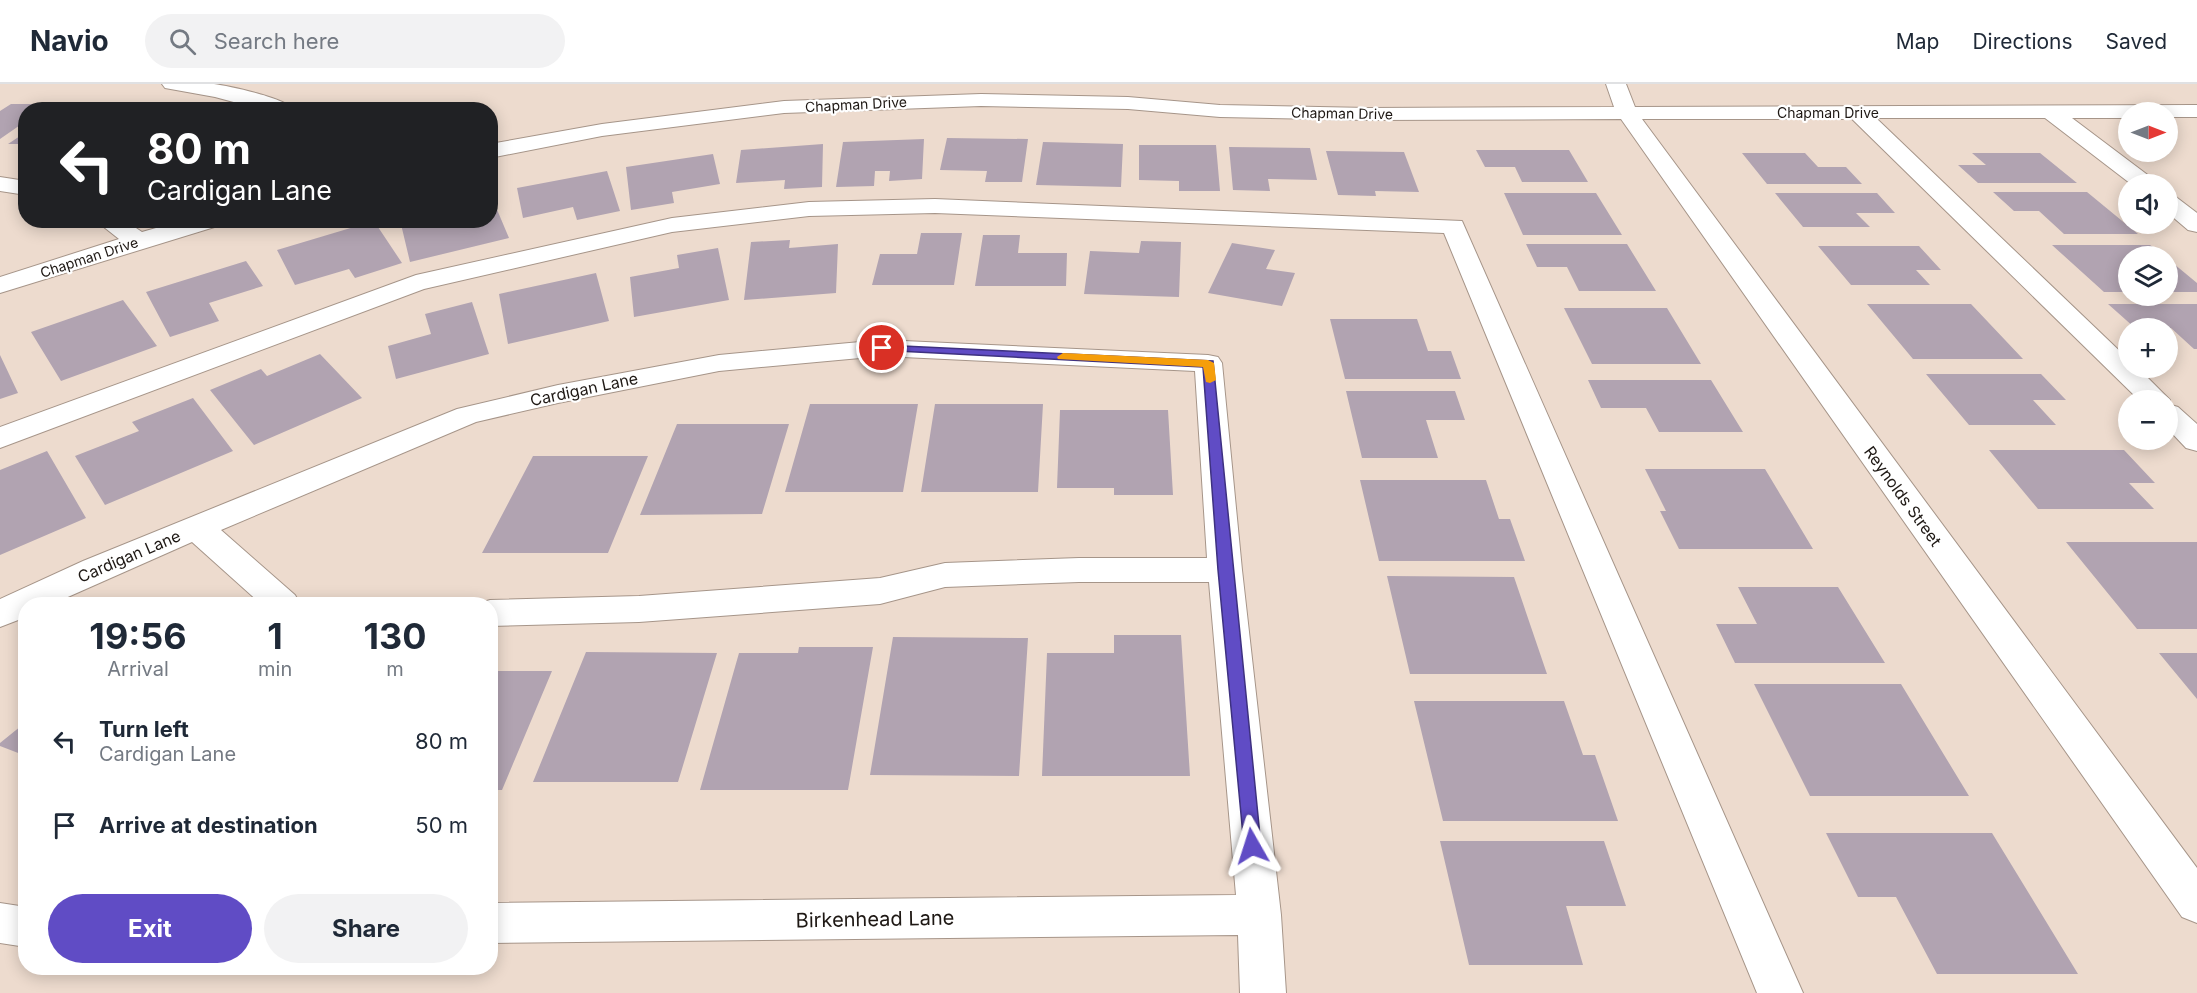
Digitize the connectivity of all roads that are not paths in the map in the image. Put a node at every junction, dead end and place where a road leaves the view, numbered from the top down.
1 (172, 84) edge
2 (1616, 84) edge
3 (264, 102) edge
4 (2197, 111) edge
5 (1857, 112) junction
6 (2051, 112) junction
7 (1627, 113) junction
8 (498, 149) edge
9 (2132, 174) edge
10 (0, 184) edge
11 (18, 187) edge
12 (2178, 210) edge
13 (2197, 225) edge
14 (119, 228) edge
15 (184, 228) edge
16 (138, 241) junction
17 (0, 285) edge
18 (2145, 390) edge
19 (2178, 423) edge
20 (0, 438) edge
21 (2197, 441) edge
22 (197, 528) junction
23 (1225, 570) junction
24 (39, 597) edge
25 (275, 597) edge
26 (18, 606) edge
27 (498, 613) edge
28 (0, 614) edge
29 (2197, 903) edge
30 (1259, 915) junction
31 (0, 922) edge
32 (498, 923) edge
33 (18, 925) edge
34 (1263, 993) edge
35 (1780, 993) edge

1 - 3 street
2 - 7 street, Reynolds Street
4 - 6 street, Chapman Drive
5 - 6 street, Chapman Drive
5 - 7 street, Chapman Drive
5 - 18 street
6 - 9 street
7 - 8 street, Chapman Drive
7 - 29 street, Reynolds Street
10 - 11 street
12 - 13 street
14 - 16 street
15 - 16 street, Chapman Drive
16 - 17 street, Chapman Drive
19 - 21 street
20 - 35 street
22 - 23 street, Cardigan Lane
22 - 24 street, Cardigan Lane
22 - 25 street
23 - 27 street
23 - 30 street
26 - 28 street, Cardigan Lane
30 - 32 street, Birkenhead Lane
30 - 34 street
31 - 33 street

